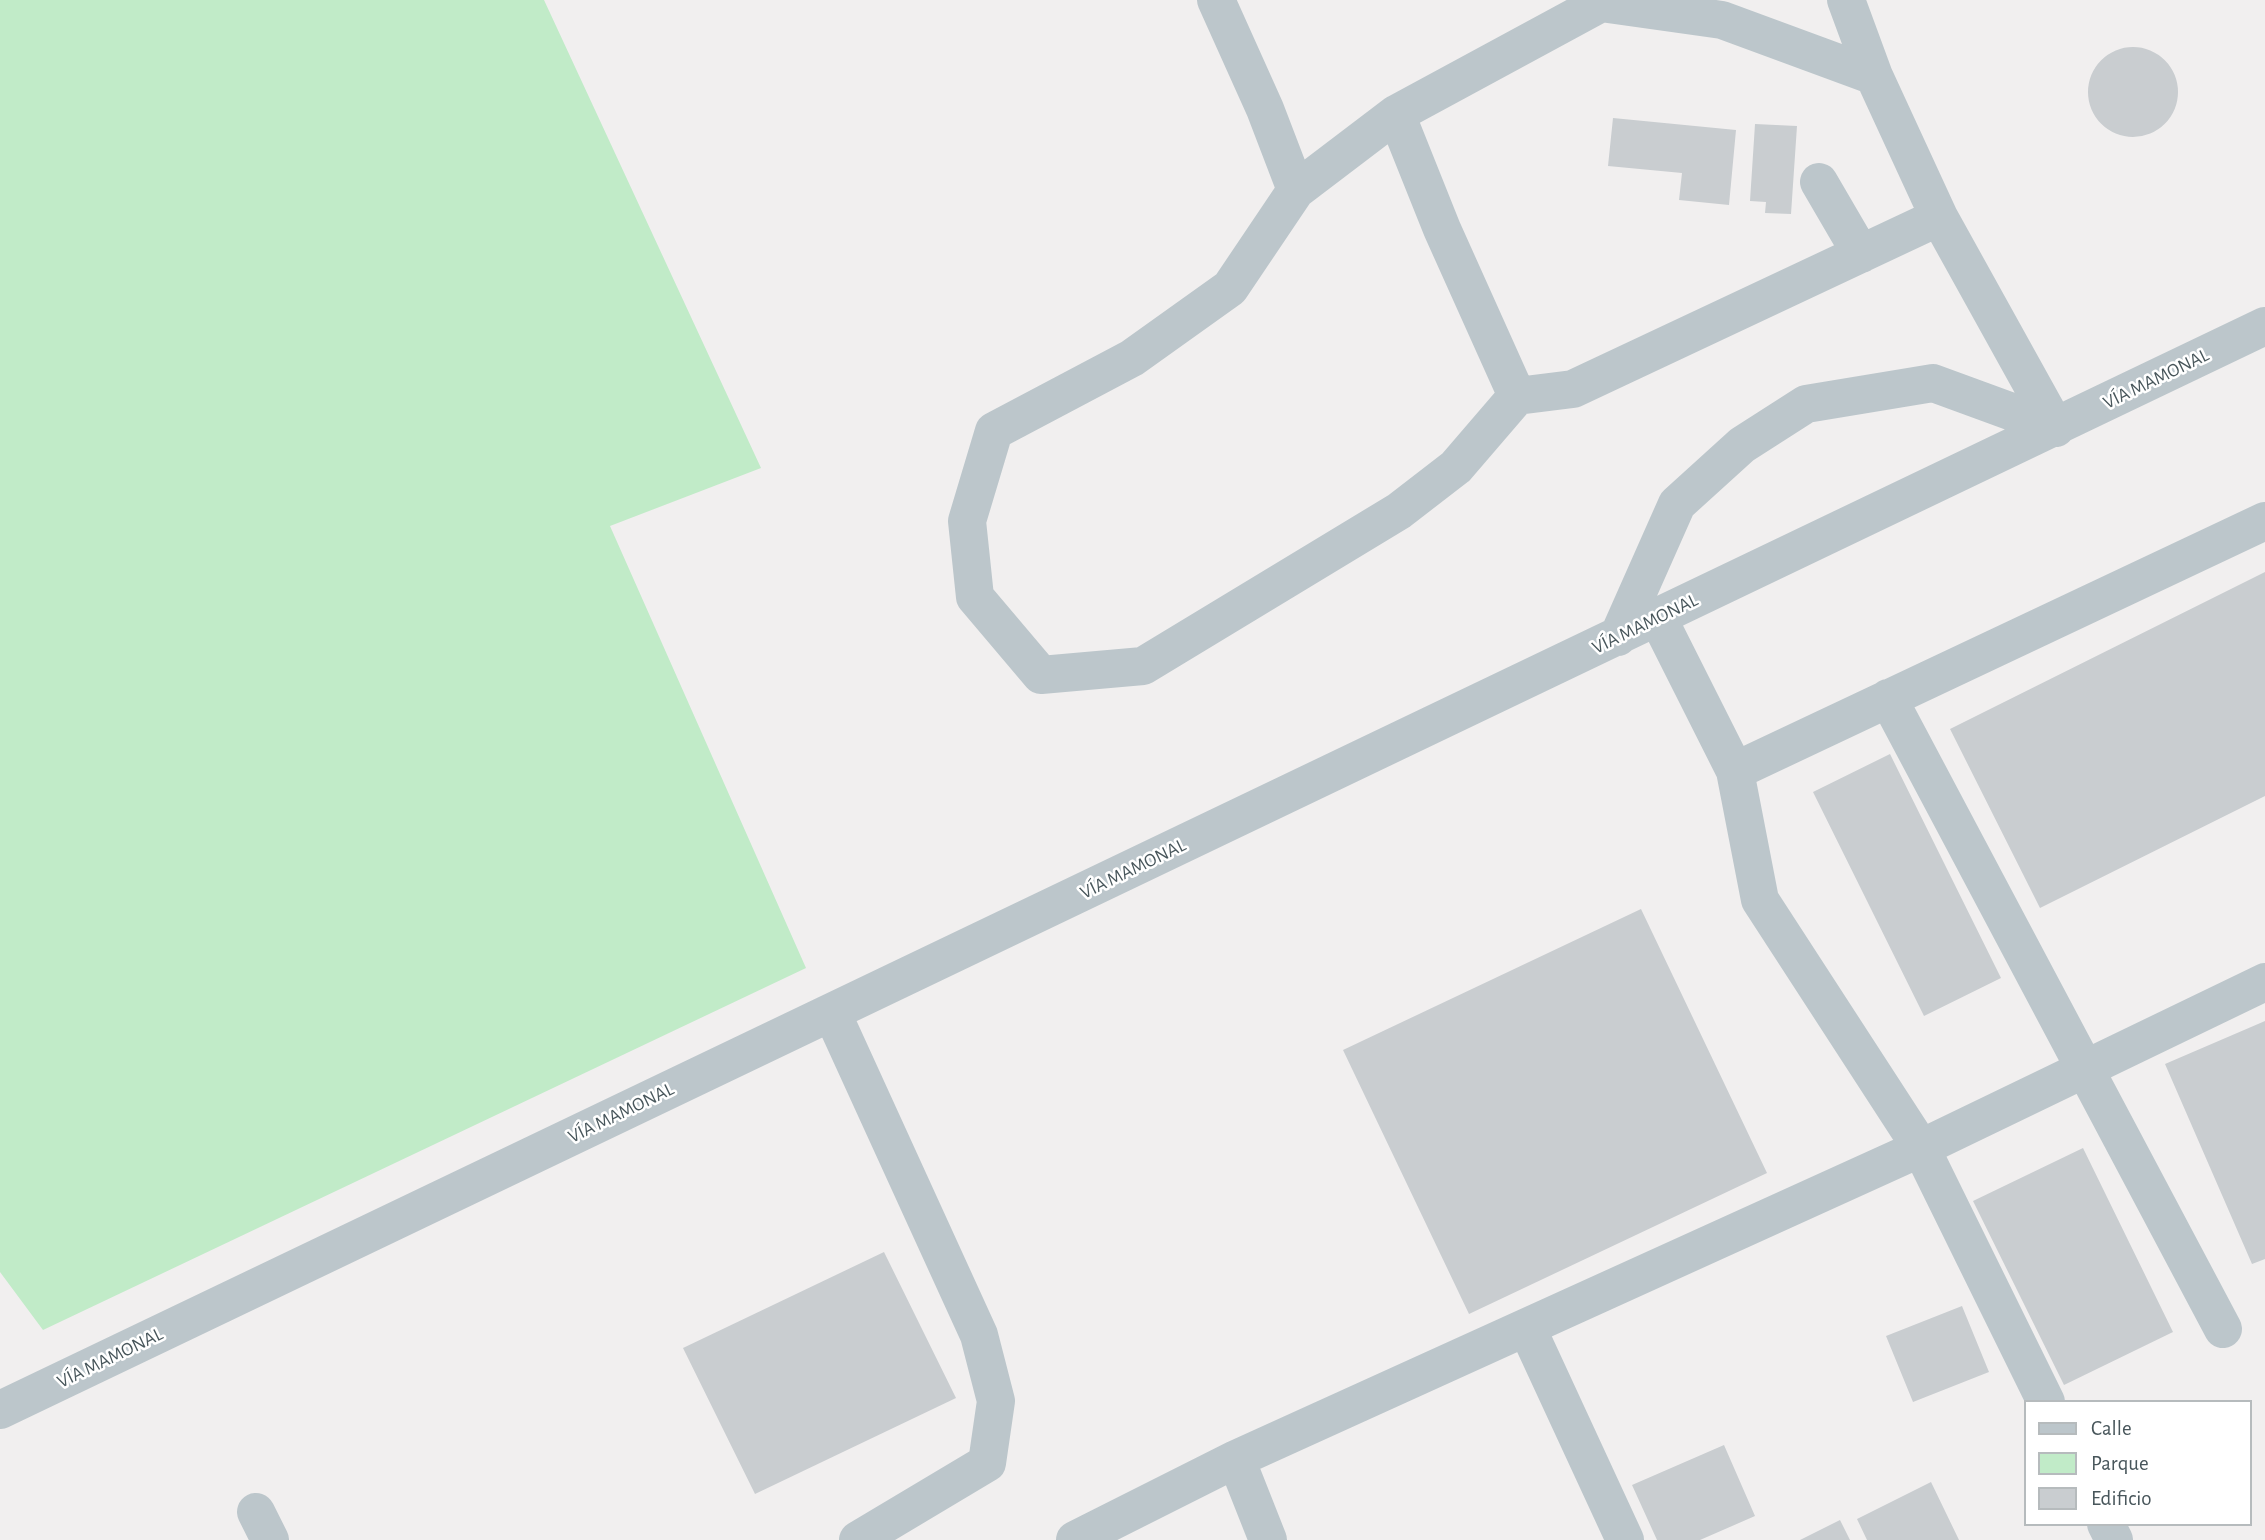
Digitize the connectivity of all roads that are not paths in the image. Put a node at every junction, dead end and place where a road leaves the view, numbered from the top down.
1 (1216, 0) edge
2 (1846, 0) edge
3 (1600, 1) edge
4 (1670, 6) edge
5 (1736, 10) edge
6 (1874, 76) junction
7 (1396, 114) junction
8 (1819, 182) dead end
9 (1296, 190) junction
10 (1939, 216) junction
11 (1861, 254) junction
12 (2265, 326) edge
13 (1517, 396) junction
14 (2056, 428) junction
15 (2265, 521) edge
16 (1658, 618) junction
17 (1618, 637) junction
18 (1888, 698) junction
19 (1735, 771) junction
20 (2265, 982) edge
21 (832, 1013) junction
22 (2087, 1070) junction
23 (1922, 1148) junction
24 (1528, 1328) junction
25 (2222, 1329) dead end
26 (2045, 1400) edge
27 (0, 1410) edge
28 (1236, 1459) junction
29 (858, 1540) edge
30 (1075, 1540) edge
31 (1268, 1540) edge
32 (1625, 1540) edge

1 - 9 street
2 - 6 street
3 - 4 street
3 - 7 street
4 - 5 street
5 - 6 street
6 - 10 street
7 - 9 street
7 - 13 street
8 - 11 street
9 - 13 street
10 - 11 street
10 - 14 street
11 - 13 street
12 - 14 street, VÍA MAMONAL
14 - 16 street, VÍA MAMONAL
14 - 17 street
15 - 18 street
16 - 17 street, VÍA MAMONAL
16 - 19 street
17 - 21 street, VÍA MAMONAL
18 - 19 street
18 - 22 street
19 - 23 street
20 - 22 street
21 - 27 street, VÍA MAMONAL
21 - 29 street
22 - 23 street
22 - 25 street
23 - 24 street
23 - 26 street
24 - 28 street
24 - 32 street
28 - 30 street
28 - 31 street

